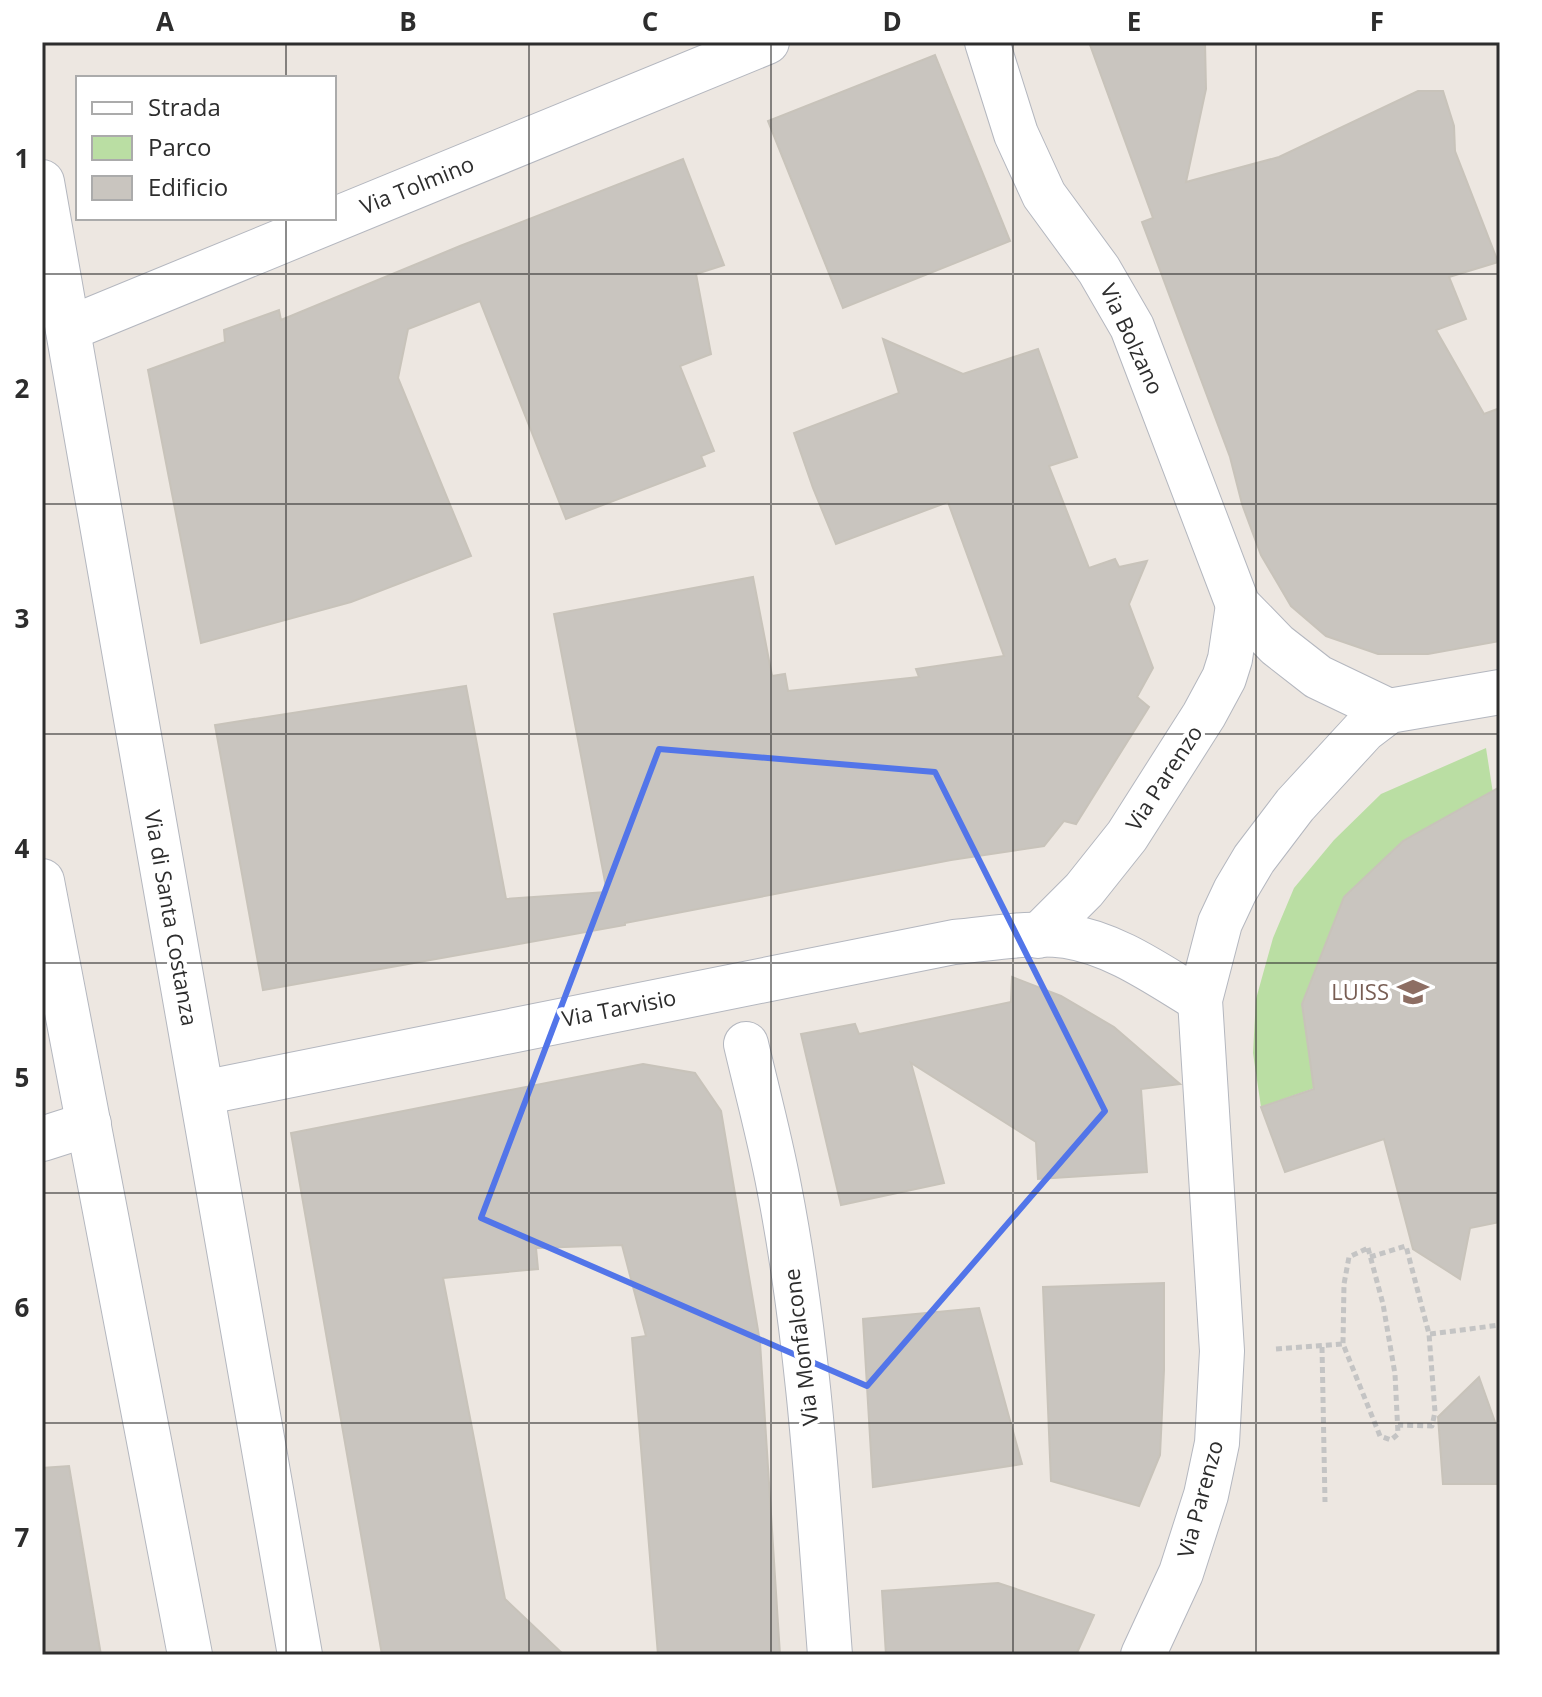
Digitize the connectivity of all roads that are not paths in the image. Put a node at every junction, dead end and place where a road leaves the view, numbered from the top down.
1 (767, 42) edge
2 (987, 42) edge
3 (42, 182) edge
4 (336, 219) edge
5 (333, 220) edge
6 (68, 329) junction
7 (1238, 605) junction
8 (1500, 692) edge
9 (1389, 711) junction
10 (42, 881) edge
11 (1038, 936) junction
12 (1200, 1000) junction
13 (746, 1044) dead end
14 (202, 1093) junction
15 (89, 1124) junction
16 (42, 1139) edge
17 (190, 1655) edge
18 (300, 1655) edge
19 (830, 1655) edge
20 (1143, 1655) edge

1 - 4 street, Via Tolmino
2 - 7 street, Via Bolzano
3 - 6 street, Via di Santa Costanza
5 - 6 street, Via Tolmino
6 - 14 street, Via di Santa Costanza
7 - 9 street
7 - 11 street, Via Parenzo
8 - 9 street, Via Parenzo
9 - 12 street, Via Parenzo
10 - 15 street
11 - 12 street
11 - 14 street, Via Tarvisio
12 - 20 street, Via Parenzo
13 - 19 street, Via Monfalcone
14 - 18 street, Via di Santa Costanza
15 - 16 street
15 - 17 street

